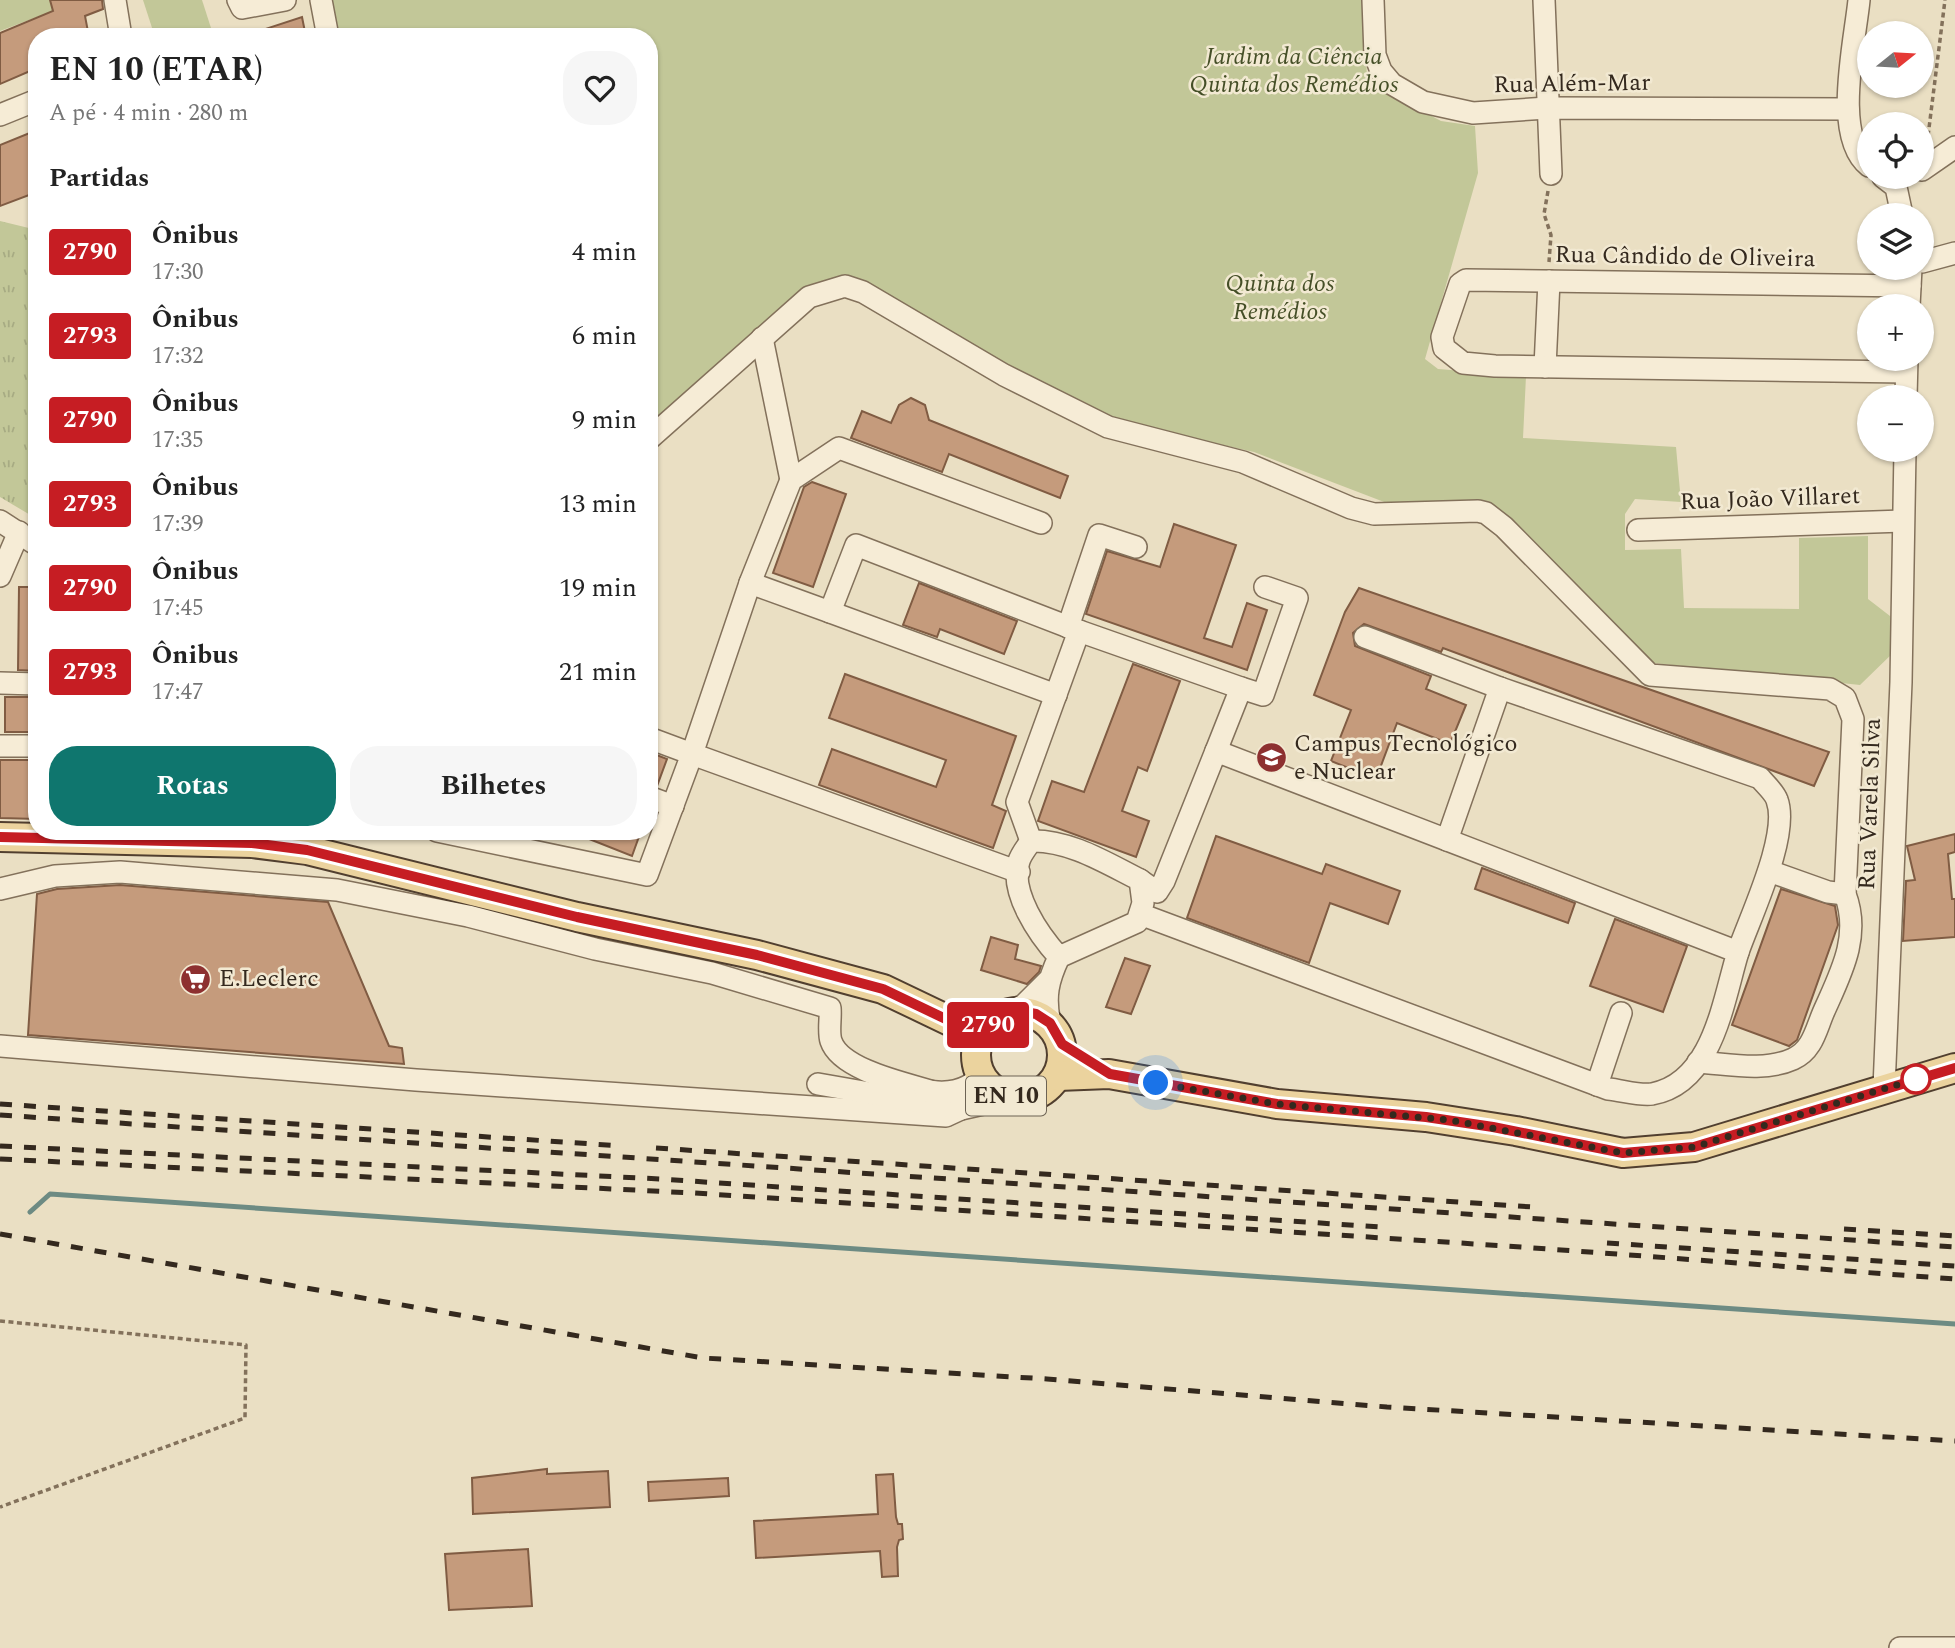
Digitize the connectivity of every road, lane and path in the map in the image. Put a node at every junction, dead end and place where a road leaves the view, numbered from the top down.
1 (115, 0) edge
2 (238, 0) edge
3 (285, 0) edge
4 (321, 0) edge
5 (1373, 0) edge
6 (1544, 0) edge
7 (1859, 0) edge
8 (1945, 0) edge
9 (120, 28) edge
10 (326, 28) edge
11 (28, 104) edge
12 (1547, 108) junction
13 (1848, 109) junction
14 (1921, 112) edge
15 (0, 116) edge
16 (1955, 146) edge
17 (1857, 151) edge
18 (1934, 159) edge
19 (1551, 174) joint
20 (1955, 253) edge
21 (1934, 259) edge
22 (1549, 281) junction
23 (1910, 287) edge
24 (762, 338) junction
25 (1857, 365) edge
26 (1545, 367) junction
27 (658, 431) edge
28 (1905, 462) edge
29 (791, 480) junction
30 (1903, 521) junction
31 (1041, 523) dead end
32 (9, 526) edge
33 (1638, 530) dead end
34 (28, 539) edge
35 (1136, 547) dead end
36 (0, 576) edge
37 (750, 583) junction
38 (1265, 587) dead end
39 (830, 612) junction
40 (1074, 629) junction
41 (1365, 636) dead end
42 (0, 683) edge
43 (28, 684) edge
44 (1241, 688) junction
45 (1500, 688) junction
46 (1056, 695) junction
47 (658, 741) edge
48 (0, 746) edge
49 (28, 746) edge
50 (1216, 751) junction
51 (692, 754) junction
52 (658, 800) edge
53 (673, 806) junction
54 (0, 837) edge
55 (28, 838) edge
56 (126, 840) edge
57 (310, 840) edge
58 (482, 840) edge
59 (1447, 840) junction
60 (1031, 841) junction
61 (1769, 871) junction
62 (1018, 872) junction
63 (1140, 880) junction
64 (0, 889) edge
65 (1845, 894) junction
66 (1140, 914) junction
67 (1738, 952) junction
68 (1059, 957) junction
69 (1048, 981) junction
70 (1621, 1013) dead end
71 (989, 1030) junction
72 (1056, 1034) junction
73 (0, 1046) edge
74 (1698, 1062) junction
75 (1955, 1068) edge
76 (1110, 1074) junction
77 (1058, 1076) junction
78 (981, 1077) junction
79 (1597, 1085) junction
80 (1884, 1088) junction
81 (937, 1093) junction
82 (1010, 1098) junction
83 (961, 1109) junction
84 (0, 1321) edge
85 (0, 1507) edge
86 (1900, 1648) edge
87 (1955, 1648) edge

1 - 9 street
2 - 3 street
4 - 10 street
5 - 12 street, Rua Além-Mar
6 - 12 street
7 - 13 street
8 - 14 path
11 - 15 street
12 - 13 street, Rua Além-Mar
12 - 19 street
13 - 17 street
16 - 18 street
19 - 22 path
20 - 21 street
22 - 23 street, Rua Cândido de Oliveira
22 - 26 street
22 - 26 street, Rua Cândido de Oliveira
24 - 27 street
24 - 29 street
24 - 65 street
25 - 26 street
28 - 30 street, Rua Varela Silva
29 - 31 street
29 - 37 street
30 - 33 street, Rua João Villaret
30 - 80 street, Rua Varela Silva
32 - 34 street
32 - 36 street
35 - 40 street
37 - 39 street
37 - 51 street
38 - 44 street
39 - 40 street
39 - 46 street
40 - 44 street
40 - 46 street
41 - 45 street
42 - 43 street
44 - 50 street
45 - 59 street
45 - 61 street
46 - 60 street
47 - 51 street
48 - 49 street
50 - 59 street
50 - 63 street
51 - 53 street
51 - 62 street
52 - 53 street
53 - 58 street
54 - 55 main road, EN 10
56 - 57 main road, EN 10
57 - 71 main road, EN 10
59 - 67 street
60 - 62 street
60 - 63 street
61 - 65 street
61 - 67 street
62 - 68 street
63 - 66 street
64 - 81 street
65 - 74 street
66 - 68 street
66 - 79 street
67 - 74 street
68 - 69 street
69 - 71 street
69 - 72 street
70 - 79 street
71 - 72 main road, EN 10
71 - 78 main road, EN 10
72 - 76 main road, EN 10
72 - 77 main road, EN 10
73 - 83 street
74 - 79 street
75 - 80 main road, EN 10
76 - 77 main road, EN 10
76 - 80 main road, EN 10
77 - 82 main road, EN 10
78 - 81 street
78 - 82 main road, EN 10
81 - 83 street
82 - 83 street
84 - 85 path
86 - 87 street

